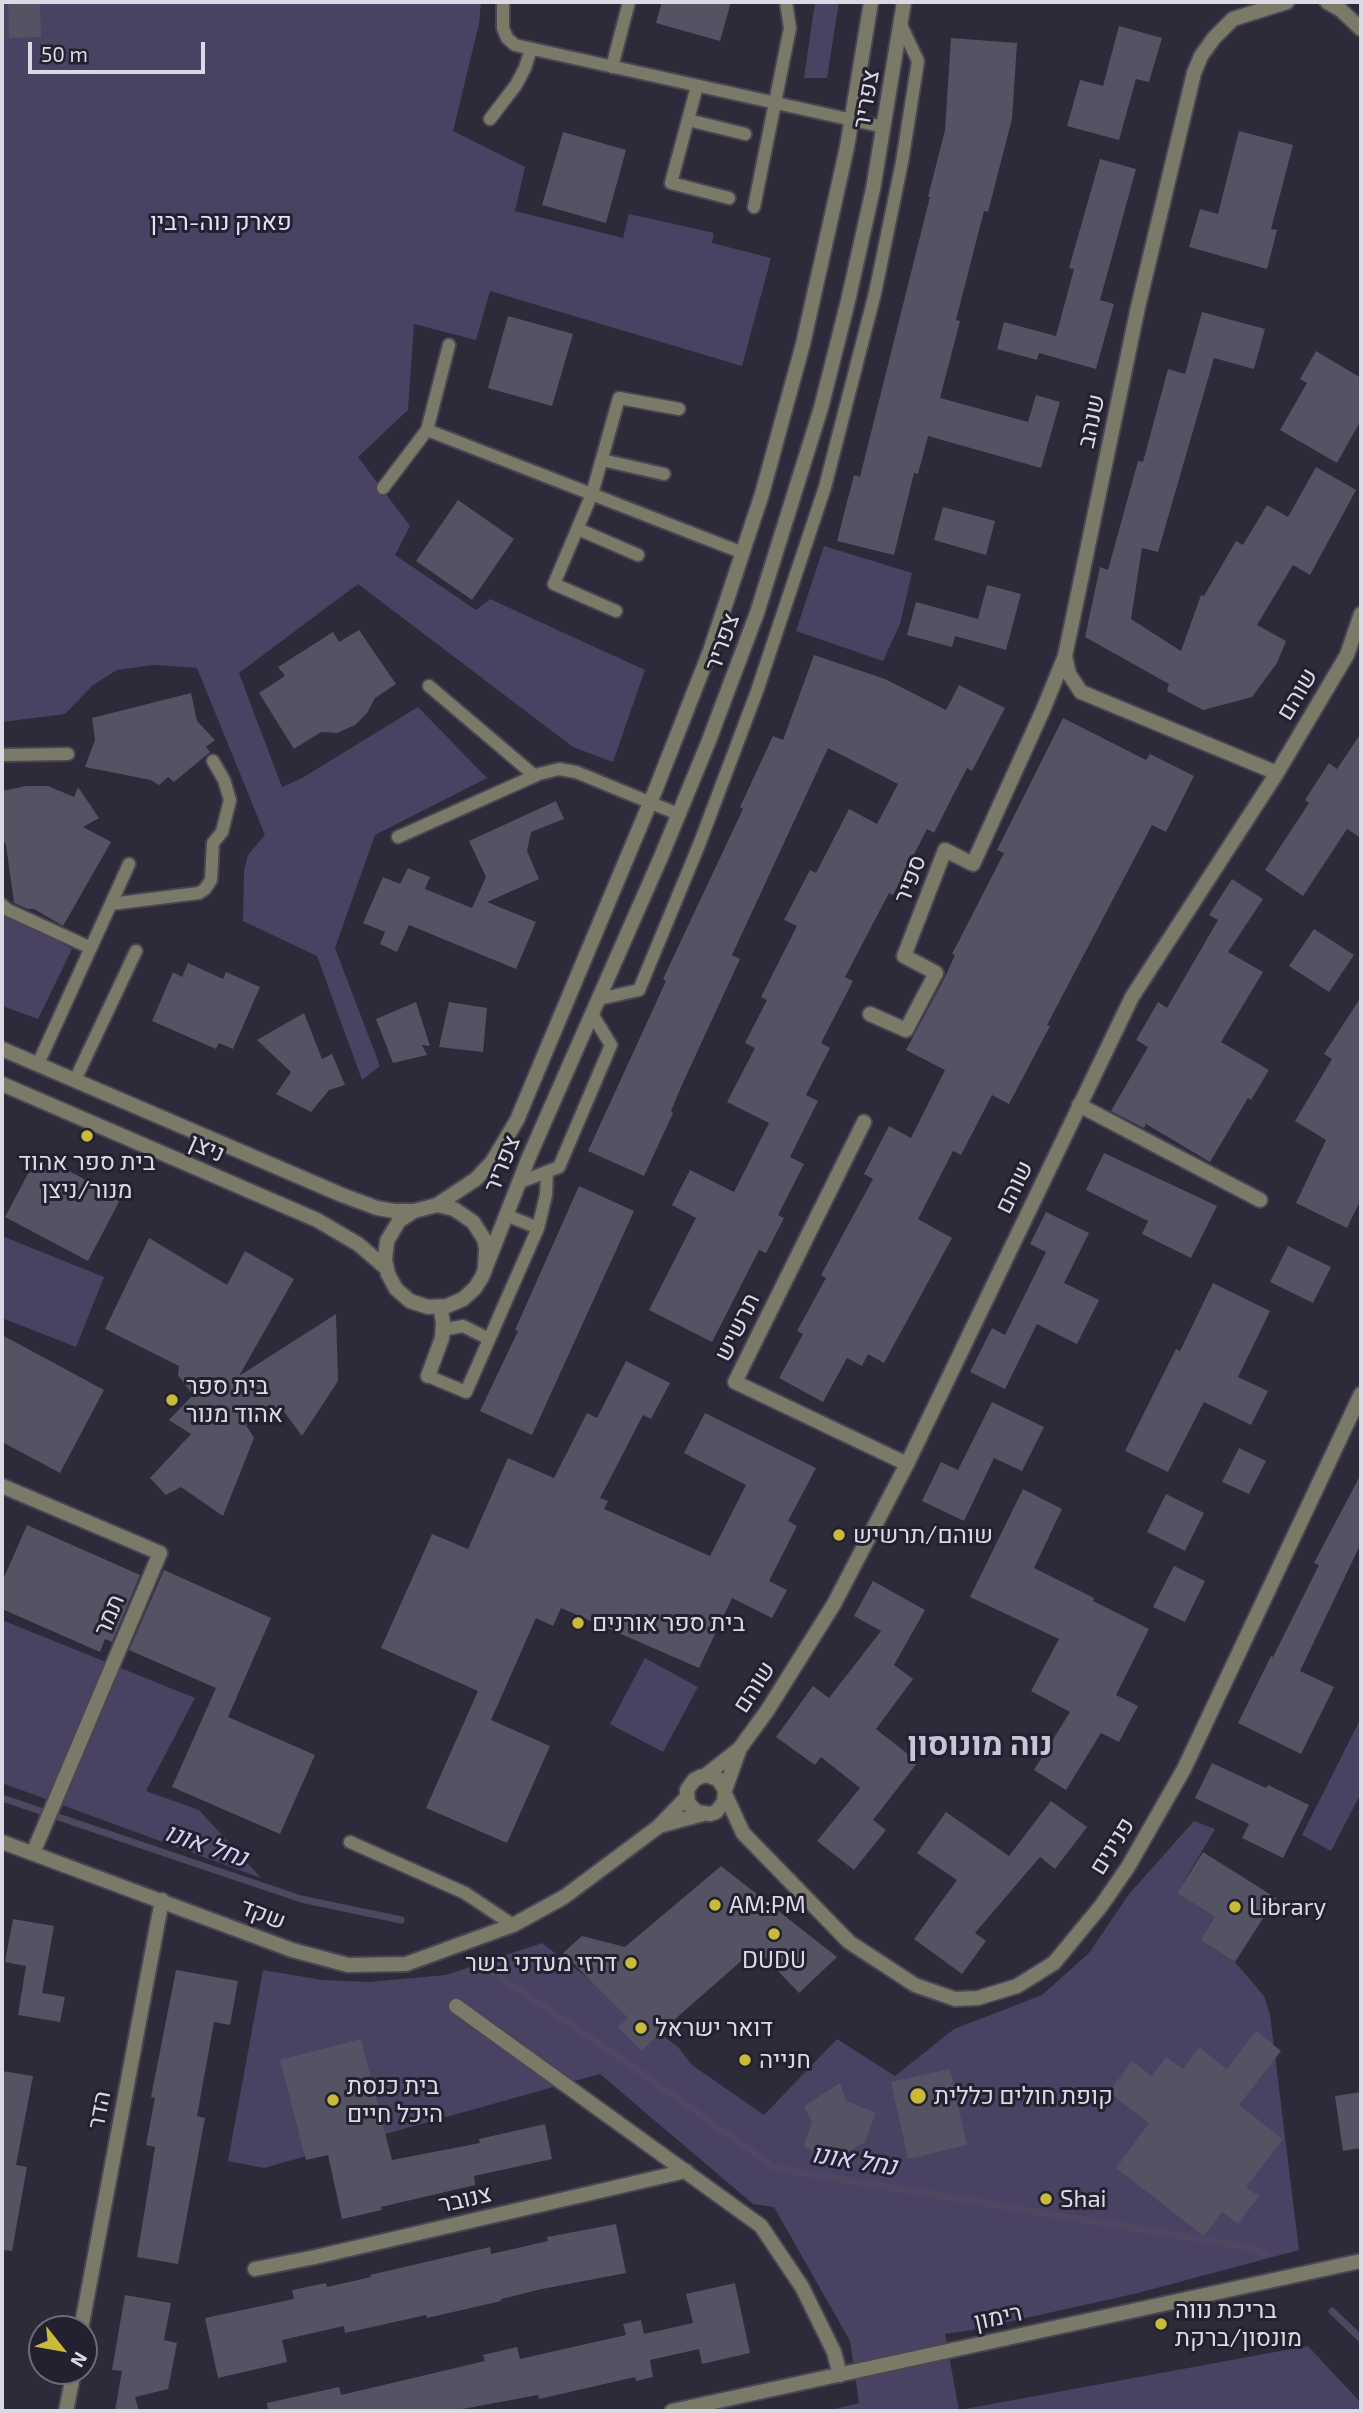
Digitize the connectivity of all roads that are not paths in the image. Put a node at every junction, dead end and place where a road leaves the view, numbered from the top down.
1 (503, 2) edge
2 (786, 2) edge
3 (871, 2) edge
4 (904, 2) edge
5 (1287, 2) edge
6 (1327, 2) edge
7 (624, 3) edge
8 (901, 25) junction
9 (1361, 29) edge
10 (531, 49) junction
11 (612, 67) junction
12 (697, 86) junction
13 (776, 103) junction
14 (490, 119) dead end
15 (688, 120) junction
16 (852, 120) junction
17 (884, 127) junction
18 (745, 134) dead end
19 (729, 198) dead end
20 (754, 207) dead end
21 (449, 345) dead end
22 (679, 409) dead end
23 (427, 430) junction
24 (602, 460) junction
25 (664, 474) dead end
26 (383, 488) dead end
27 (592, 494) junction
28 (578, 529) junction
29 (743, 553) junction
30 (638, 555) dead end
31 (616, 611) dead end
32 (1361, 614) edge
33 (1361, 644) edge
34 (1347, 655) junction
35 (1065, 656) junction
36 (429, 686) dead end
37 (68, 754) dead end
38 (2, 755) edge
39 (213, 761) dead end
40 (1277, 773) junction
41 (535, 776) junction
42 (650, 802) junction
43 (678, 814) junction
44 (398, 837) dead end
45 (130, 864) dead end
46 (111, 904) junction
47 (2, 905) edge
48 (91, 948) junction
49 (135, 951) dead end
50 (599, 999) junction
51 (592, 1014) junction
52 (870, 1014) dead end
53 (2, 1049) edge
54 (38, 1065) junction
55 (75, 1080) junction
56 (2, 1084) edge
57 (1079, 1105) junction
58 (864, 1122) dead end
59 (547, 1172) junction
60 (518, 1183) junction
61 (1260, 1200) dead end
62 (437, 1205) junction
63 (414, 1210) junction
64 (506, 1215) junction
65 (538, 1228) junction
66 (386, 1268) junction
67 (485, 1268) junction
68 (440, 1307) junction
69 (442, 1329) junction
70 (489, 1339) junction
71 (428, 1376) joint
72 (1361, 1394) edge
73 (906, 1464) junction
74 (2, 1486) edge
75 (740, 1748) junction
76 (706, 1775) junction
77 (726, 1793) junction
78 (687, 1797) junction
79 (707, 1814) junction
80 (658, 1826) junction
81 (739, 1827) junction
82 (2, 1842) edge
83 (350, 1842) dead end
84 (33, 1853) junction
85 (163, 1900) junction
86 (513, 1926) junction
87 (456, 2006) dead end
88 (686, 2171) junction
89 (1361, 2261) edge
90 (255, 2269) dead end
91 (84, 2315) edge
92 (840, 2375) junction
93 (71, 2385) edge
94 (66, 2411) edge
95 (672, 2411) edge

1 - 10 lane
2 - 13 lane
3 - 16 street, צפריר
4 - 8 street, צפריר
5 - 35 street, שנהב
6 - 9 street
7 - 11 lane
8 - 17 street, צפריר
8 - 50 lane
10 - 11 lane
10 - 14 lane
11 - 12 lane
12 - 13 lane
12 - 15 lane
13 - 16 lane
13 - 20 lane
15 - 18 lane
15 - 19 lane
16 - 17 lane
16 - 29 street, צפריר
17 - 43 street, צפריר
21 - 23 lane
22 - 24 lane
23 - 26 lane
23 - 27 lane
24 - 25 lane
24 - 27 lane
27 - 28 lane
27 - 29 lane
28 - 30 lane
28 - 31 lane
29 - 42 street, צפריר
32 - 34 street, שוהם
33 - 34 street, שוהם
34 - 40 street, שוהם
35 - 40 street
35 - 52 street, ספיר
36 - 41 lane
37 - 38 lane
39 - 46 lane
40 - 57 street, שוהם
41 - 42 lane
41 - 44 lane
42 - 43 lane
42 - 62 street, צפריר
43 - 50 street, צפריר
45 - 46 lane
46 - 48 lane
47 - 48 lane
48 - 54 lane
49 - 55 lane
50 - 51 street, צפריר
51 - 59 lane
51 - 60 street, צפריר
53 - 54 street, ניצן
54 - 55 street, ניצן
55 - 63 street, ניצן
56 - 66 street, ניצן
57 - 61 street
57 - 73 street, שוהם
58 - 73 street, תרשיש
59 - 60 lane
59 - 65 lane
60 - 64 street, צפריר
62 - 63 street
62 - 67 street
63 - 66 street
64 - 65 lane
64 - 67 street, צפריר
65 - 70 lane
66 - 68 street
67 - 68 street
68 - 69 street
69 - 70 lane
69 - 71 street
70 - 71 lane
72 - 81 street, פנינים
73 - 75 street, שוהם
74 - 84 street, תמר
75 - 76 street, שוהם
75 - 77 street, שוהם
76 - 77 street
76 - 78 street
77 - 79 street
77 - 81 street, פנינים
78 - 79 street
78 - 80 street
79 - 80 street
79 - 81 street, פנינים
80 - 86 street
82 - 84 street, שקד
83 - 86 lane
84 - 85 street, שקד
85 - 86 street, שקד
85 - 91 street, הדר
87 - 88 street
88 - 90 street, צנובר
88 - 92 street
89 - 92 street, רימון
92 - 95 street, רימון
93 - 94 street

